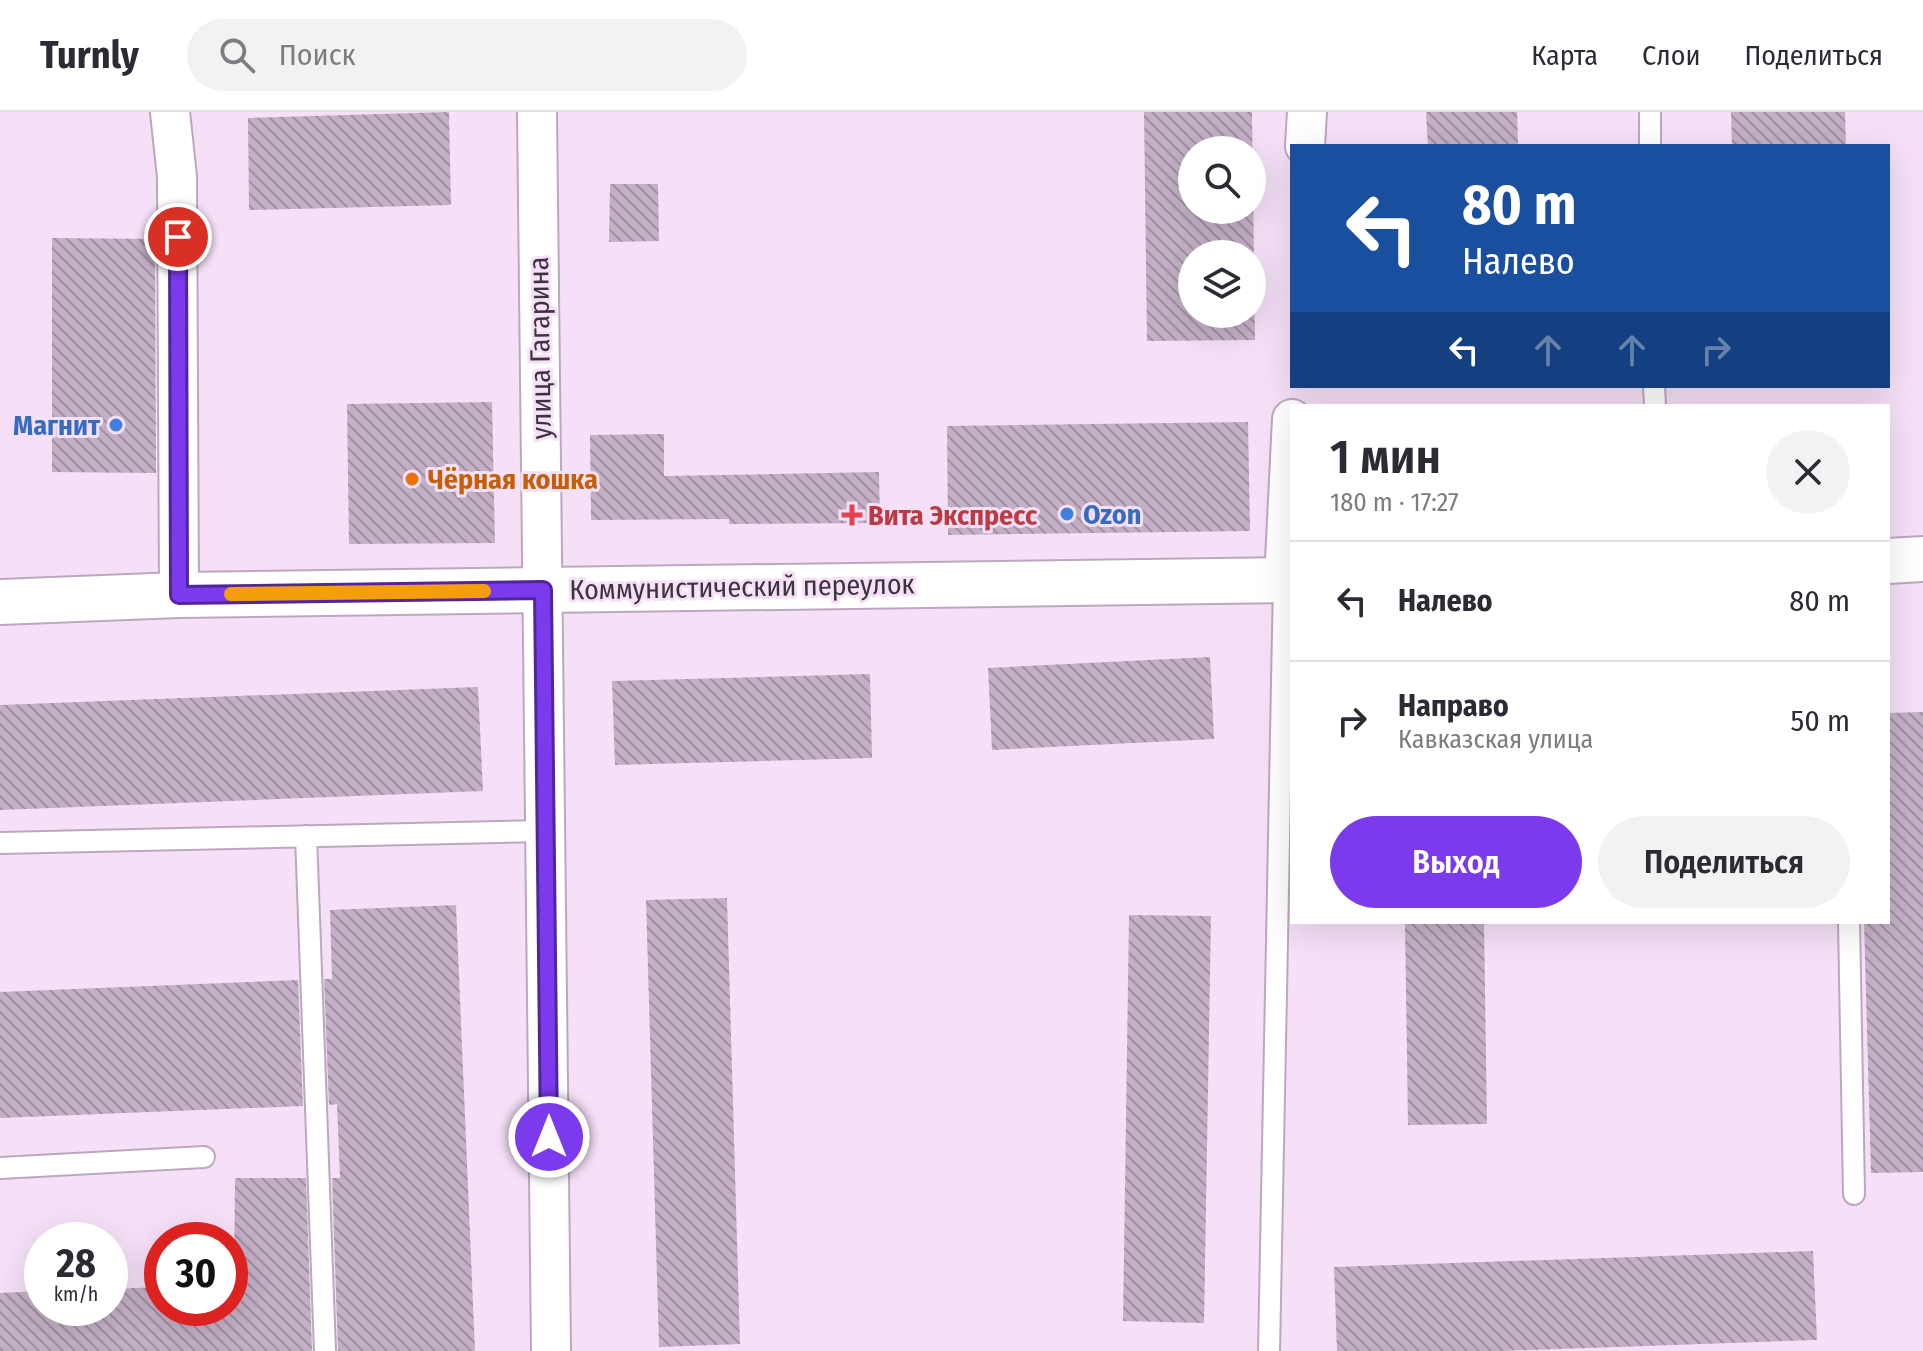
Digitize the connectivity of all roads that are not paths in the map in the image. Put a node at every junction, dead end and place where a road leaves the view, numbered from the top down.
1 (170, 112) edge
2 (537, 112) edge
3 (1307, 112) edge
4 (1650, 112) edge
5 (1305, 144) edge
6 (1650, 144) edge
7 (1290, 500) edge
8 (1923, 559) edge
9 (1890, 561) edge
10 (1288, 581) edge
11 (543, 590) junction
12 (179, 595) junction
13 (0, 602) edge
14 (546, 831) junction
15 (1286, 832) edge
16 (306, 836) junction
17 (0, 843) edge
18 (1849, 924) edge
19 (204, 1157) dead end
20 (0, 1168) edge
21 (1854, 1194) dead end
22 (325, 1351) edge
23 (551, 1351) edge
24 (1269, 1351) edge

1 - 12 street
2 - 11 street, улица Гагарина
3 - 5 street
4 - 6 lane
7 - 10 street
8 - 9 street
10 - 11 street, Коммунистический переулок
10 - 15 lane
11 - 12 street, Коммунистический переулок
11 - 14 street, улица Гагарина
12 - 13 street, Коммунистический переулок
14 - 16 lane
14 - 23 street, улица Гагарина
15 - 24 lane
16 - 17 lane
16 - 22 lane
18 - 21 lane
19 - 20 lane

